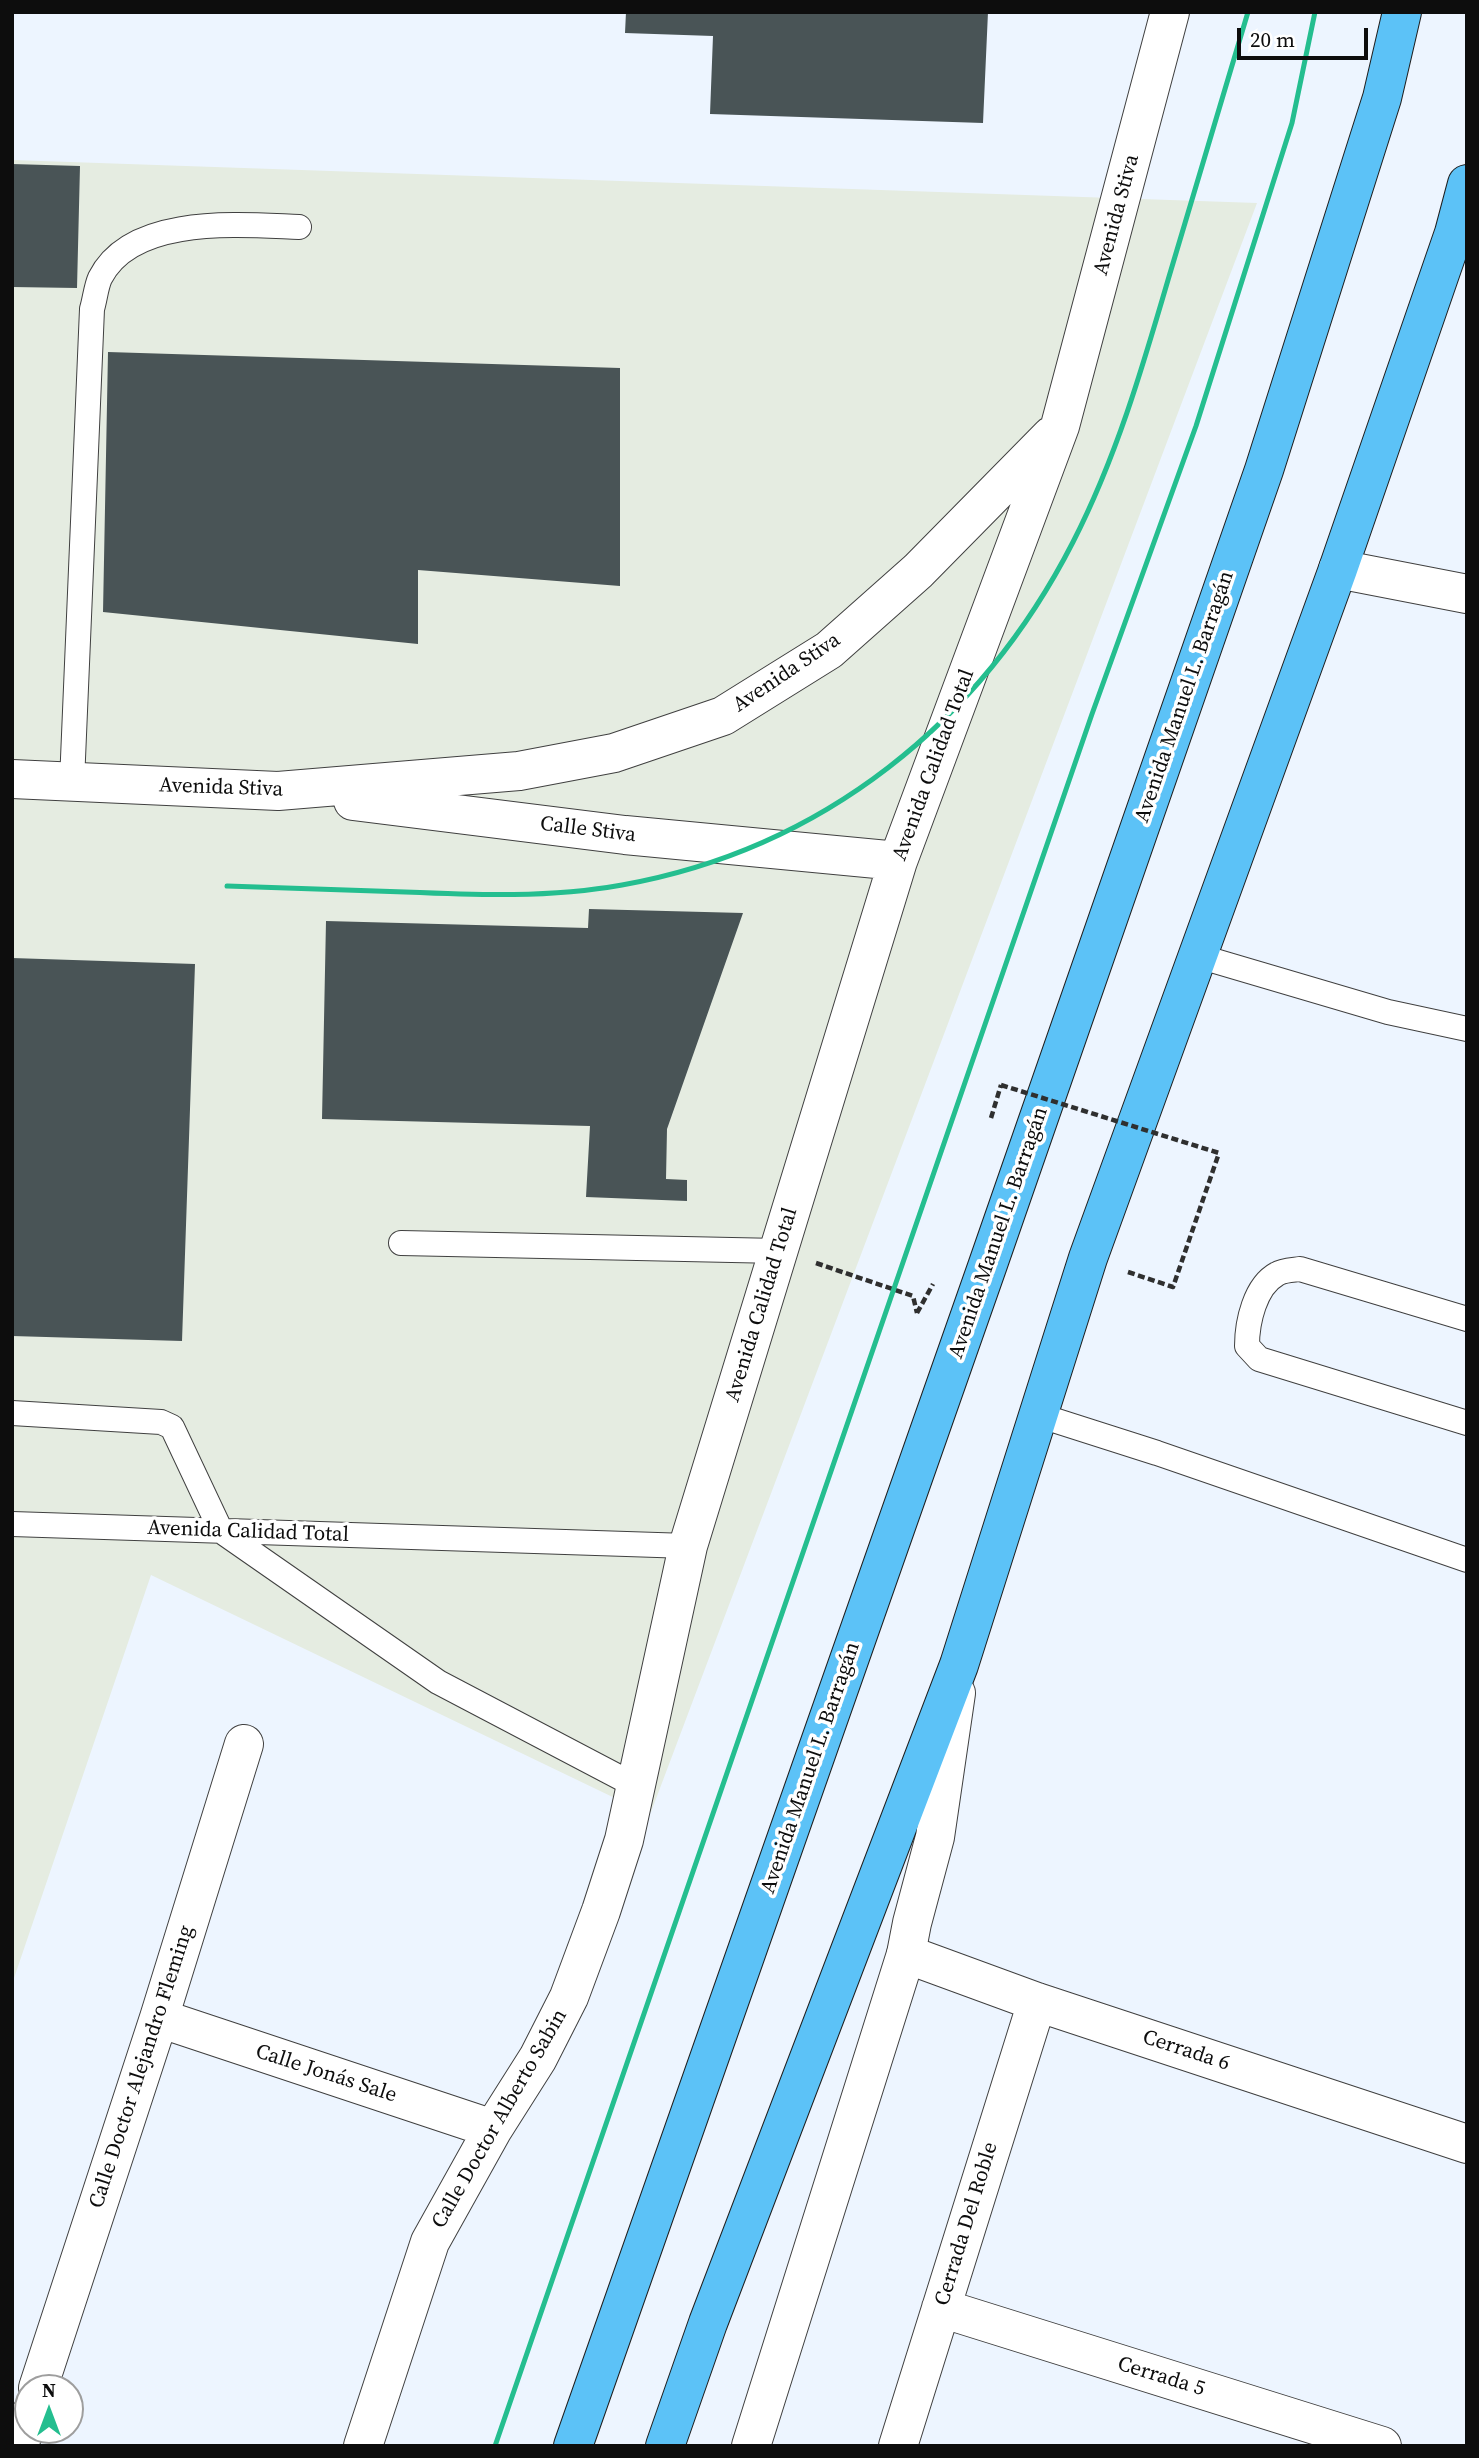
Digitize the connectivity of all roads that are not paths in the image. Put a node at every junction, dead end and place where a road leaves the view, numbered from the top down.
1 (1170, 12) edge
2 (1402, 12) edge
3 (1467, 184) edge
4 (299, 227) dead end
5 (1460, 228) edge
6 (1060, 426) junction
7 (1338, 569) junction
8 (1467, 594) edge
9 (12, 779) edge
10 (72, 782) junction
11 (278, 791) junction
12 (898, 861) junction
13 (1198, 956) junction
14 (1467, 1029) edge
15 (401, 1243) dead end
16 (779, 1251) junction
17 (1467, 1319) edge
18 (12, 1413) edge
19 (1038, 1415) junction
20 (1467, 1423) edge
21 (12, 1524) edge
22 (221, 1531) junction
23 (688, 1546) junction
24 (1467, 1560) edge
25 (959, 1665) junction
26 (244, 1744) dead end
27 (636, 1786) junction
28 (906, 1954) junction
29 (1037, 2002) junction
30 (159, 2018) junction
31 (493, 2129) junction
32 (1467, 2144) edge
33 (941, 2308) junction
34 (43, 2374) edge
35 (363, 2446) edge
36 (573, 2446) edge
37 (665, 2446) edge
38 (751, 2446) edge
39 (898, 2446) edge
40 (1382, 2446) edge

1 - 6 street, Avenida Stiva
2 - 36 highway, Avenida Manuel L. Barragán
3 - 5 highway
4 - 10 lane
5 - 7 highway
6 - 11 street, Avenida Stiva
6 - 12 street, Avenida Calidad Total
7 - 8 street
7 - 13 highway
9 - 10 street, Avenida Stiva
10 - 11 street, Avenida Stiva
11 - 12 street, Calle Stiva
12 - 16 street, Avenida Calidad Total
13 - 14 lane
13 - 19 highway
15 - 16 lane
16 - 23 street, Avenida Calidad Total
17 - 20 lane
18 - 22 lane
19 - 24 lane
19 - 25 highway
21 - 22 lane, Avenida Calidad Total
22 - 23 lane, Avenida Calidad Total
22 - 27 lane
23 - 27 street, Calle Doctor Alberto Sabin
25 - 28 street
25 - 37 highway
26 - 30 street, Calle Doctor Alejandro Fleming
27 - 31 street, Calle Doctor Alberto Sabin
28 - 29 street, Cerrada 6
28 - 38 street
29 - 32 street, Cerrada 6
29 - 33 street, Cerrada Del Roble
30 - 31 street, Calle Jonás Sale
30 - 34 street, Calle Doctor Alejandro Fleming
31 - 35 street, Calle Doctor Alberto Sabin
33 - 39 street, Cerrada Del Roble
33 - 40 street, Cerrada 5

